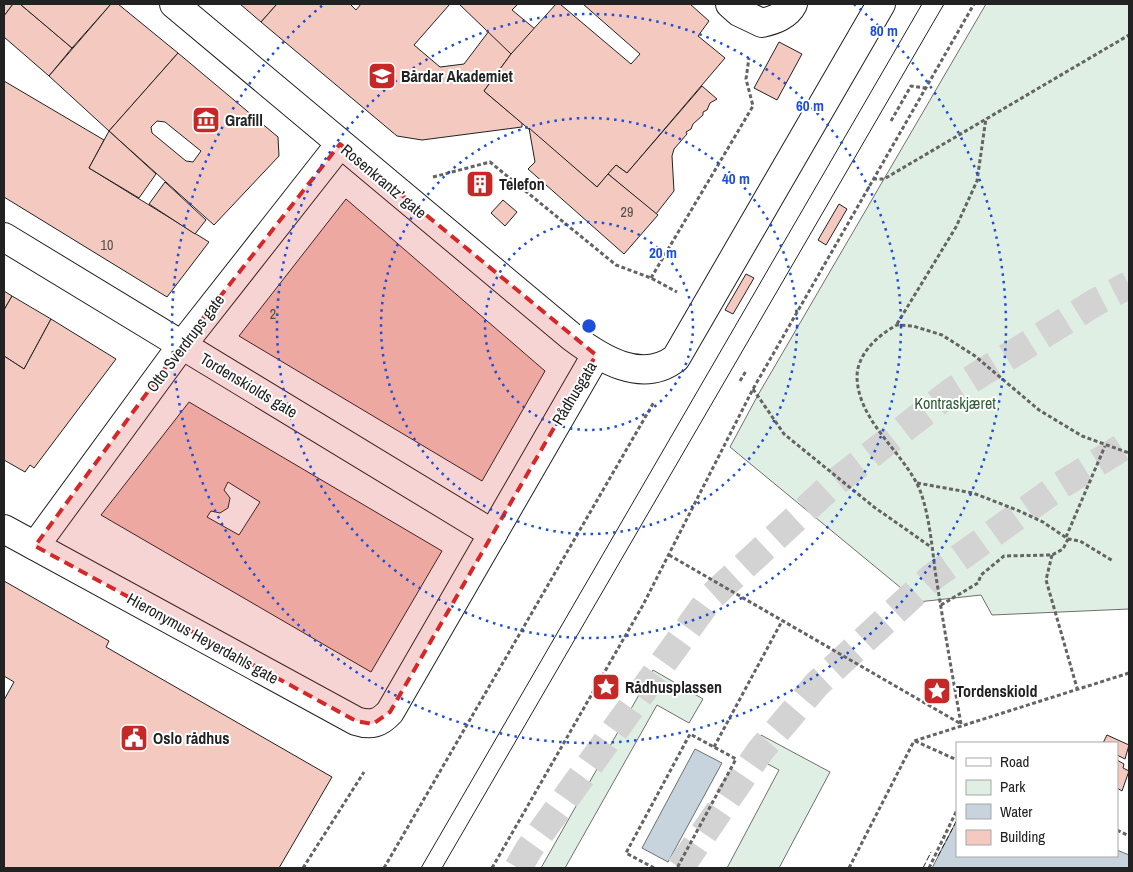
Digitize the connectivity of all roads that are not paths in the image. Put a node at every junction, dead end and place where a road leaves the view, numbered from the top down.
1 (174, 4) edge
2 (793, 4) edge
3 (880, 4) edge
4 (734, 8) edge
5 (340, 144) junction
6 (4, 237) edge
7 (182, 345) junction
8 (596, 355) junction
9 (4, 529) edge
10 (493, 534) junction
11 (35, 546) junction
12 (373, 724) joint

1 - 5 street, Rosenkrantz’ gate
2 - 4 street
3 - 8 street, Rådhusgata
5 - 7 street, Otto Sverdrups gate
5 - 8 street, Rosenkrantz’ gate
6 - 7 street, Tordenskiolds gate
7 - 10 street, Tordenskiolds gate
7 - 11 street, Otto Sverdrups gate
8 - 10 street, Rådhusgata
9 - 11 street, Hieronymus Heyerdahls gate
10 - 12 street, Rådhusgata
11 - 12 street, Hieronymus Heyerdahls gate

